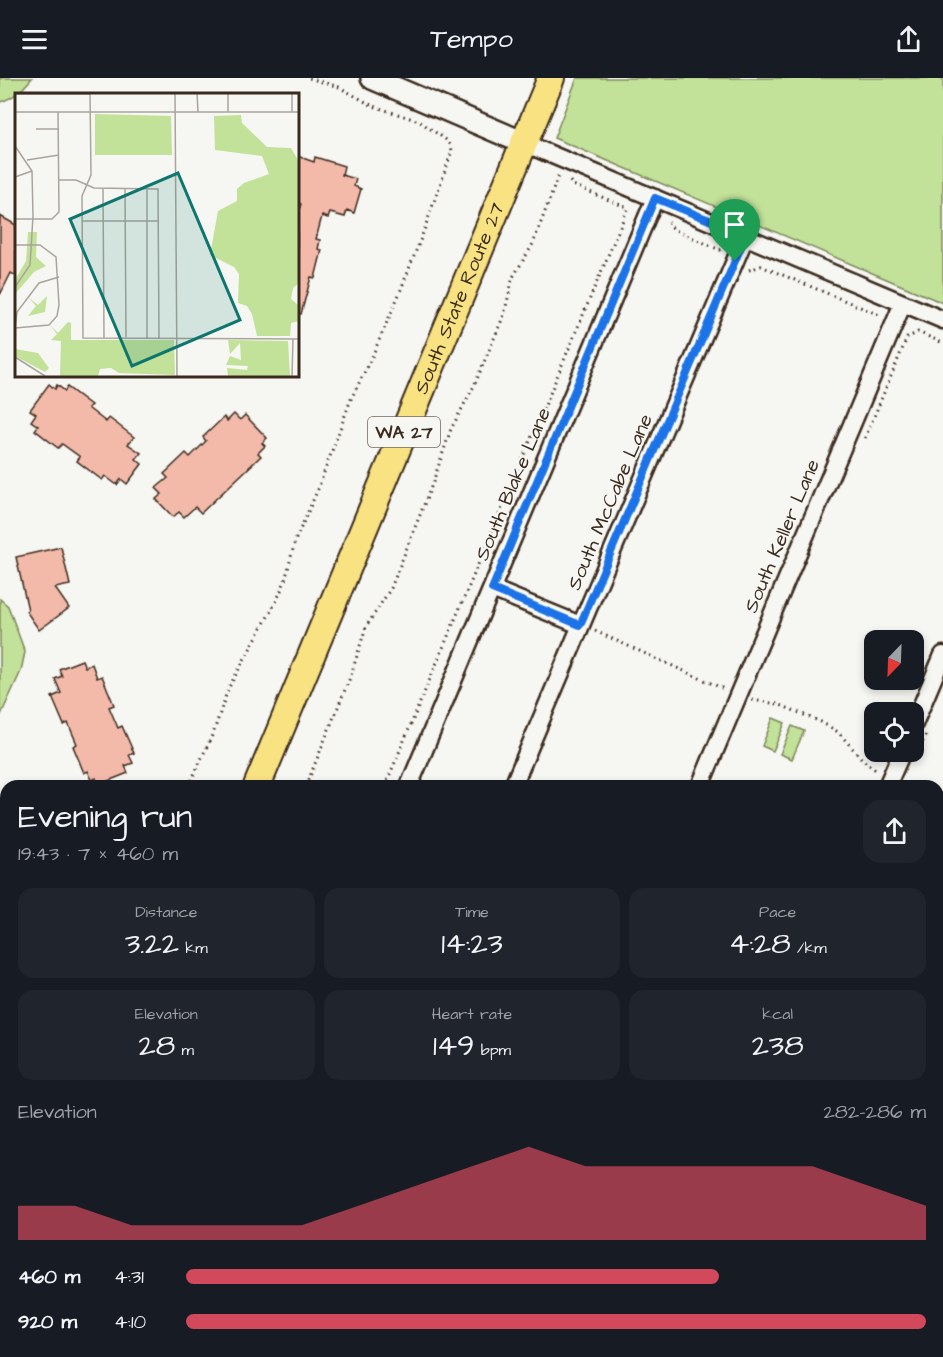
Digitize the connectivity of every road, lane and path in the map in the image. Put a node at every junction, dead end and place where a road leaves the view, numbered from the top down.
1 (309, 78) edge
2 (372, 78) edge
3 (550, 78) edge
4 (524, 143) junction
5 (655, 198) junction
6 (668, 222) dead end
7 (746, 235) junction
8 (729, 246) dead end
9 (748, 270) dead end
10 (903, 303) junction
11 (886, 315) dead end
12 (943, 320) edge
13 (943, 343) edge
14 (861, 448) dead end
15 (492, 589) junction
16 (580, 625) junction
17 (943, 655) edge
18 (758, 690) dead end
19 (746, 698) junction
20 (924, 717) edge
21 (903, 762) edge
22 (192, 780) edge
23 (259, 780) edge
24 (308, 780) edge
25 (388, 780) edge
26 (412, 780) edge
27 (515, 780) edge
28 (703, 780) edge
29 (886, 780) edge
30 (891, 780) edge

1 - 22 path
2 - 4 street
3 - 4 main road, South State Route 27 / WA 27
4 - 5 street
4 - 23 main road, South State Route 27 / WA 27
5 - 7 street
5 - 15 street, South Blake Lane
6 - 8 path
7 - 10 street
7 - 16 street, South McCabe Lane
9 - 11 path
10 - 12 street
10 - 19 street, South Keller Lane
13 - 14 path
15 - 16 street
15 - 26 street, South Blake Lane
16 - 19 path
16 - 27 street, South McCabe Lane
17 - 20 street
18 - 19 path
19 - 28 street, South Keller Lane
19 - 29 path
21 - 30 street
24 - 25 path

